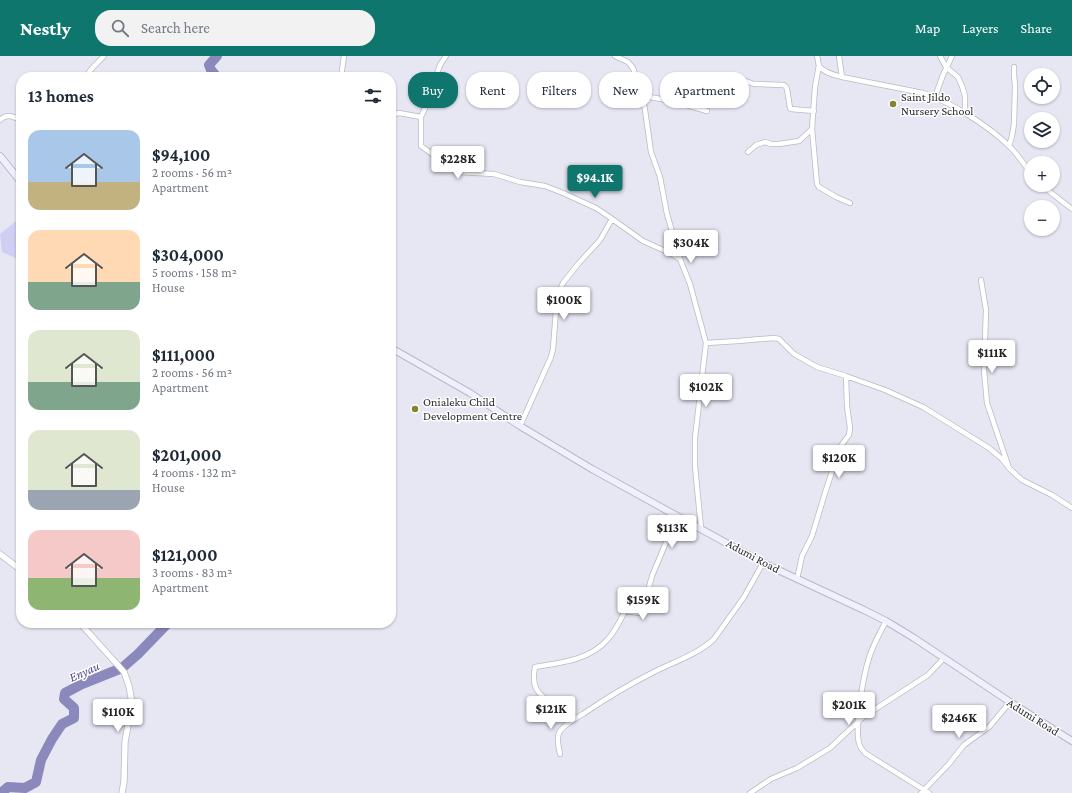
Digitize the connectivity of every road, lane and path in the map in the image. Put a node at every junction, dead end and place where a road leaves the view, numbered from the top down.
1 (104, 56) edge
2 (344, 56) edge
3 (446, 56) edge
4 (615, 56) edge
5 (817, 56) edge
6 (839, 56) edge
7 (940, 56) edge
8 (952, 56) edge
9 (818, 65) junction
10 (946, 67) junction
11 (1014, 67) dead end
12 (88, 72) edge
13 (342, 72) edge
14 (634, 72) edge
15 (842, 77) junction
16 (749, 82) edge
17 (935, 97) junction
18 (652, 98) edge
19 (645, 108) edge
20 (707, 111) dead end
21 (814, 111) junction
22 (964, 113) junction
23 (396, 114) edge
24 (421, 117) junction
25 (16, 118) edge
26 (0, 120) edge
27 (812, 130) junction
28 (1009, 146) junction
29 (748, 152) dead end
30 (0, 156) edge
31 (1024, 165) edge
32 (16, 176) edge
33 (1051, 192) edge
34 (850, 203) dead end
35 (1072, 208) edge
36 (612, 219) junction
37 (680, 259) junction
38 (981, 280) dead end
39 (706, 343) junction
40 (396, 351) edge
41 (846, 376) junction
42 (520, 426) junction
43 (1010, 469) junction
44 (1072, 508) edge
45 (677, 516) junction
46 (701, 528) junction
47 (0, 554) edge
48 (763, 563) junction
49 (16, 566) edge
50 (797, 579) junction
51 (886, 621) junction
52 (85, 628) edge
53 (944, 658) junction
54 (1010, 702) junction
55 (575, 719) junction
56 (857, 723) junction
57 (1072, 741) edge
58 (560, 754) dead end
59 (925, 792) edge
60 (122, 793) edge
61 (750, 793) edge

1 - 12 street
2 - 13 street
3 - 24 street
4 - 14 street
5 - 9 street
6 - 15 street
7 - 10 street
8 - 10 street
9 - 15 street
9 - 21 street
10 - 17 street
10 - 22 street
11 - 28 street
15 - 17 street
16 - 21 street
17 - 22 street
18 - 20 street
19 - 37 street
21 - 27 street
22 - 28 street
23 - 24 street
24 - 36 street
25 - 26 street
27 - 29 street
27 - 34 street
28 - 31 street
30 - 32 main road
33 - 35 street
36 - 37 street
36 - 42 street
37 - 39 street
38 - 43 street
39 - 41 street
39 - 46 street
40 - 42 main road, Adumi Road
41 - 43 street
41 - 50 street
42 - 45 main road, Adumi Road
43 - 44 street
45 - 46 main road, Adumi Road
45 - 55 street
46 - 48 main road, Adumi Road
47 - 49 street
48 - 50 main road, Adumi Road
48 - 55 street
50 - 51 main road, Adumi Road
51 - 53 main road, Adumi Road
51 - 56 street
52 - 60 street
53 - 54 main road, Adumi Road
53 - 56 street
54 - 57 main road, Adumi Road
54 - 59 street
55 - 58 street
56 - 59 street
56 - 61 street

